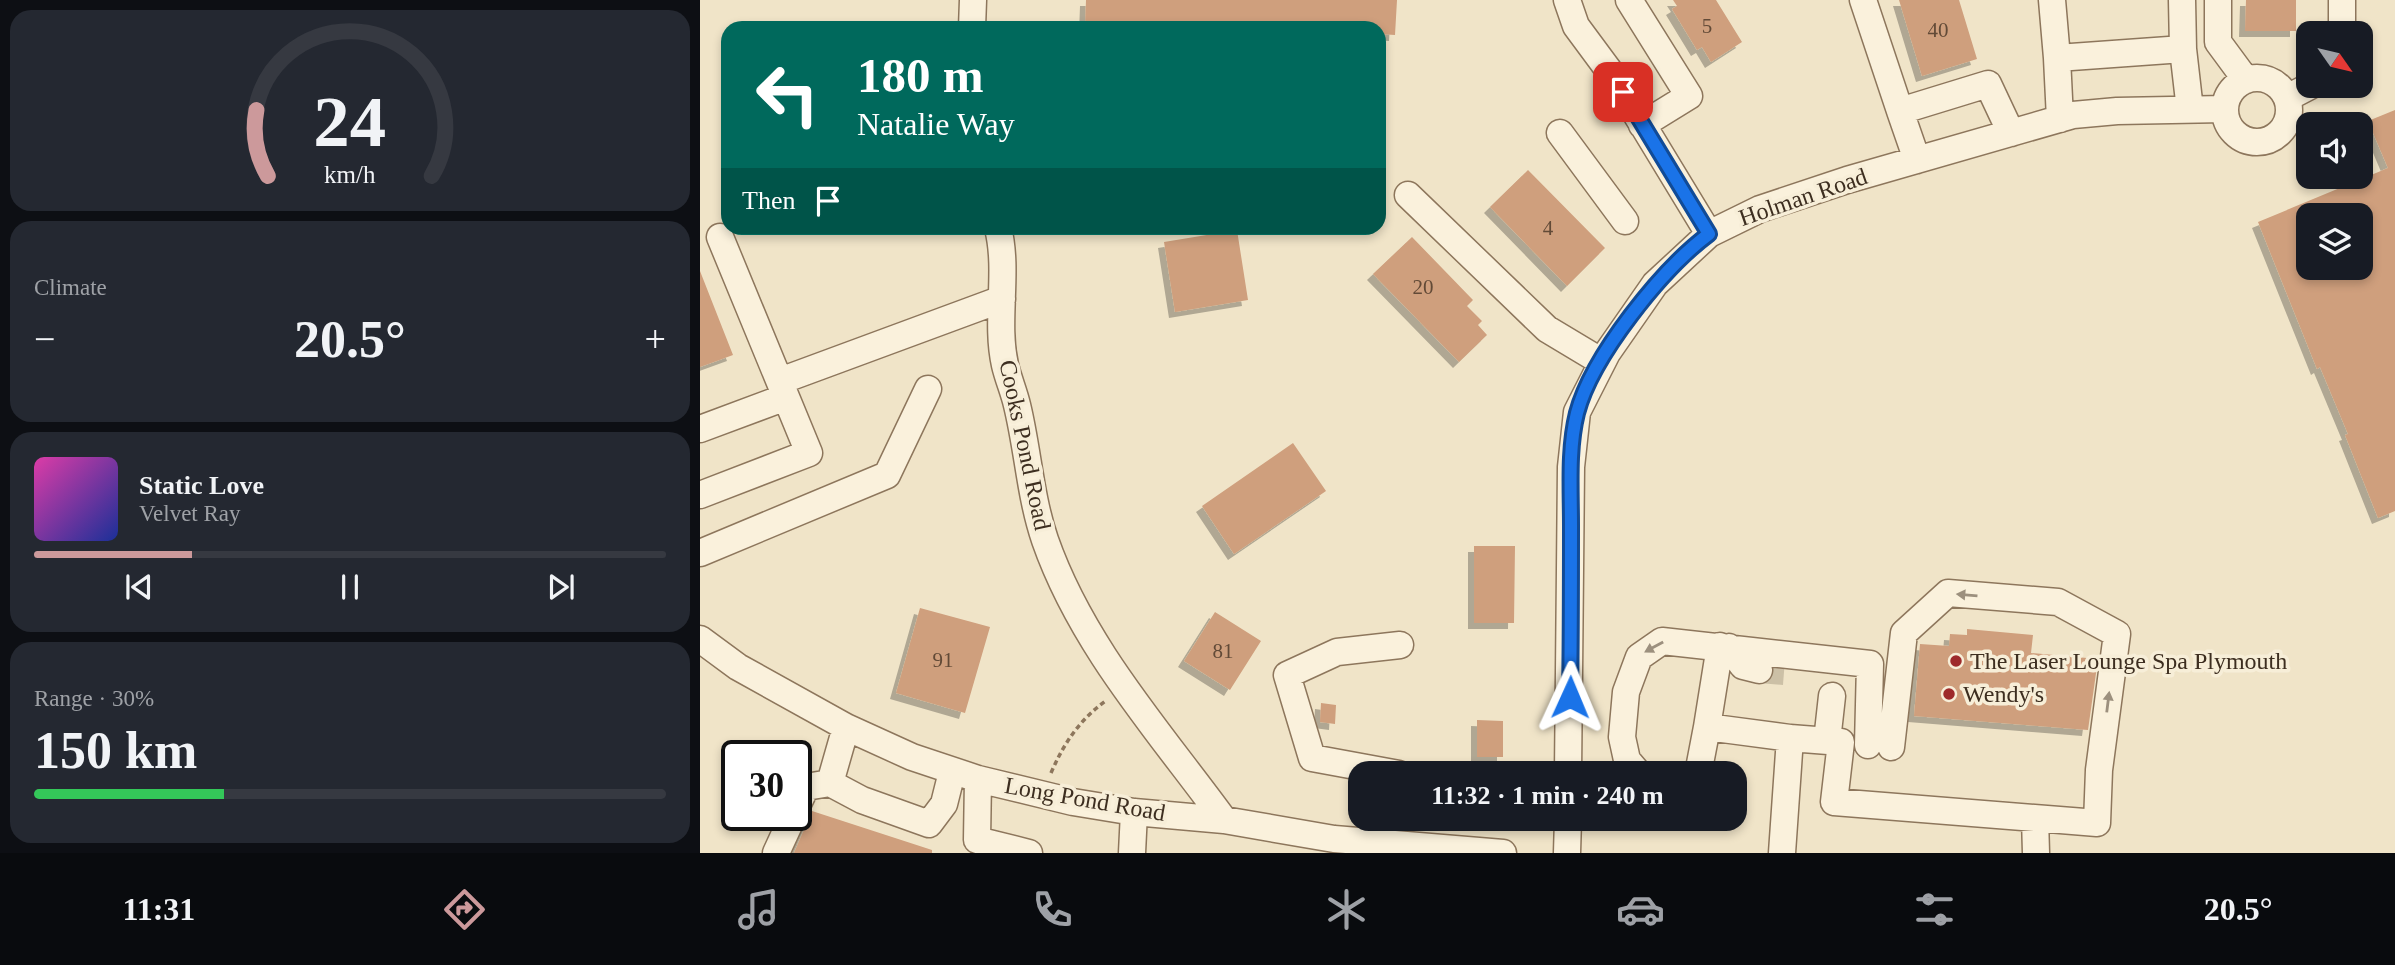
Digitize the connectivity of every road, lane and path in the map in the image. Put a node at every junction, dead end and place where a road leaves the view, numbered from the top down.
1 (972, 0) edge
2 (1568, 0) edge
3 (1629, 0) edge
4 (1863, 0) edge
5 (2052, 0) edge
6 (2182, 0) edge
7 (2218, 0) edge
8 (2342, 0) edge
9 (972, 21) edge
10 (2343, 21) edge
11 (2183, 49) junction
12 (2057, 58) junction
13 (2246, 80) junction
14 (2296, 94) edge
15 (2287, 98) junction
16 (2225, 108) junction
17 (2190, 110) junction
18 (1900, 111) junction
19 (2060, 119) junction
20 (1642, 125) junction
21 (1560, 133) dead end
22 (2011, 133) junction
23 (1917, 160) junction
24 (1408, 195) dead end
25 (1625, 221) dead end
26 (1709, 234) junction
27 (998, 235) edge
28 (720, 237) dead end
29 (1002, 299) junction
30 (1602, 362) junction
31 (783, 389) junction
32 (928, 389) dead end
33 (700, 429) edge
34 (700, 495) edge
35 (700, 553) edge
36 (1904, 634) junction
37 (1400, 645) dead end
38 (1725, 646) junction
39 (704, 653) edge
40 (1810, 657) junction
41 (1870, 664) junction
42 (1123, 689) junction
43 (1832, 696) dead end
44 (846, 727) junction
45 (1707, 727) junction
46 (1790, 738) junction
47 (1827, 741) junction
48 (1569, 761) edge
49 (1628, 761) edge
50 (1700, 761) edge
51 (1348, 765) edge
52 (951, 772) junction
53 (978, 779) junction
54 (830, 783) junction
55 (812, 786) edge
56 (1044, 795) junction
57 (1134, 812) junction
58 (2035, 818) junction
59 (1224, 820) junction
60 (786, 831) edge
61 (1568, 831) edge
62 (1333, 846) edge
63 (776, 853) edge
64 (1030, 853) edge
65 (1132, 853) edge
66 (1500, 853) edge
67 (1567, 853) edge
68 (1782, 853) edge
69 (2036, 853) edge

1 - 9 street
2 - 20 street
3 - 20 street
4 - 18 street
5 - 12 street
6 - 11 street
7 - 13 street
8 - 10 street
11 - 12 street
11 - 17 street
12 - 19 street
13 - 15 street
13 - 16 street
14 - 15 street
15 - 16 street
16 - 17 street, Holman Road
17 - 19 street, Holman Road
18 - 22 street
18 - 23 street
19 - 22 street, Holman Road
20 - 26 street
21 - 25 street
22 - 23 street, Holman Road
23 - 26 street, Holman Road
24 - 30 street
26 - 30 street, Holman Road
27 - 29 street, Cooks Pond Road
28 - 31 street
29 - 31 street
29 - 42 street, Cooks Pond Road
30 - 48 street, Holman Road
31 - 33 street
31 - 34 street
32 - 35 street
36 - 41 street
36 - 41 street
58 -> 36 street
37 - 51 street
38 - 40 street
38 - 40 street
38 - 45 street
38 -> 49 street
39 - 44 street, Long Pond Road
40 - 41 street
42 - 56 path
42 - 59 street, Cooks Pond Road
43 - 47 street
44 - 52 street, Long Pond Road
44 - 54 street
45 - 46 street
45 - 50 street
46 - 47 street
46 - 68 street
47 - 58 street
52 - 53 street, Long Pond Road
52 - 54 street
53 - 56 street, Long Pond Road
53 - 64 street
54 - 55 street
56 - 57 street, Long Pond Road
57 - 59 street, Long Pond Road
57 - 65 street
58 - 69 street
59 - 62 street, Long Pond Road
60 - 63 street
61 - 67 street
62 - 66 street, Long Pond Road

